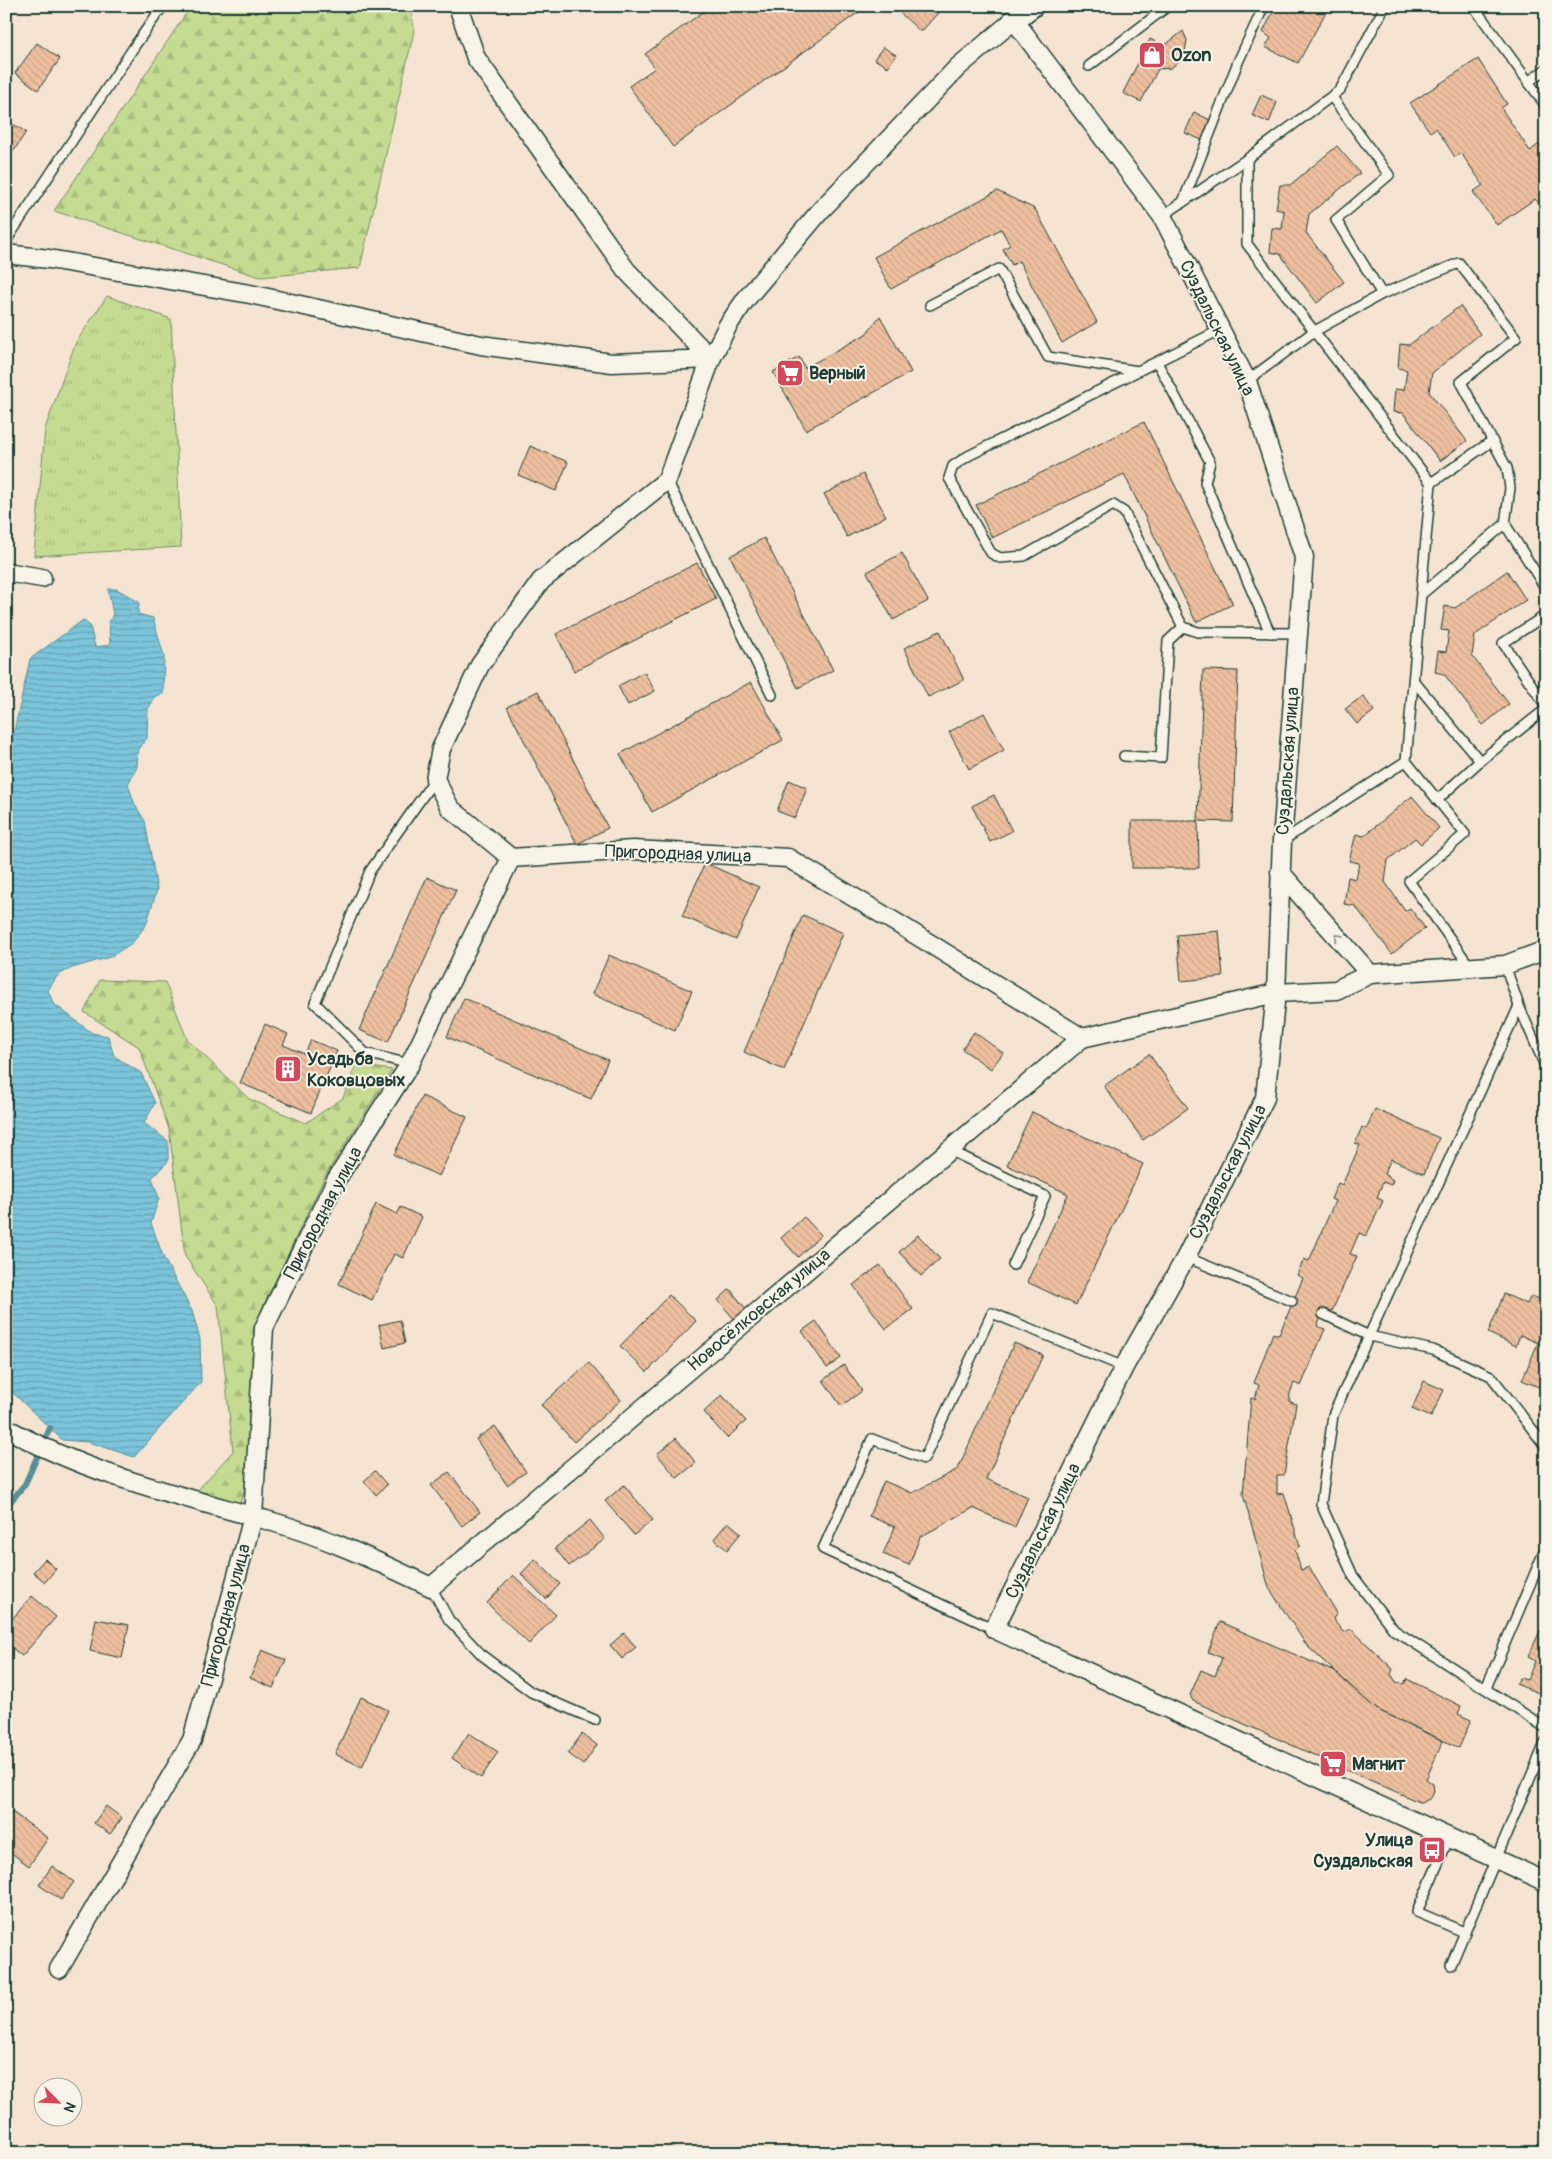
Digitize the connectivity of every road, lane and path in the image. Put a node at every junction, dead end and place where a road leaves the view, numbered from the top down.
1 (163, 6) edge
2 (458, 6) edge
3 (1032, 6) edge
4 (1168, 6) edge
5 (1264, 6) edge
6 (1385, 6) edge
7 (1474, 7) edge
8 (1014, 20) junction
9 (1088, 66) dead end
10 (1546, 69) edge
11 (1528, 82) junction
12 (1332, 96) junction
13 (1546, 106) edge
14 (1247, 159) junction
15 (1183, 202) junction
16 (1162, 216) junction
17 (6, 241) edge
18 (6, 254) edge
19 (1382, 294) junction
20 (930, 305) dead end
21 (1220, 330) junction
22 (1314, 332) junction
23 (711, 359) junction
24 (1157, 362) junction
25 (1138, 371) junction
26 (1247, 381) junction
27 (1492, 441) junction
28 (667, 480) junction
29 (1431, 483) junction
30 (1504, 524) junction
31 (6, 572) edge
32 (42, 578) dead end
33 (1546, 589) edge
34 (1423, 593) junction
35 (1546, 614) edge
36 (1183, 627) junction
37 (1270, 633) junction
38 (1298, 634) junction
39 (1414, 681) junction
40 (772, 695) dead end
41 (1546, 707) edge
42 (1124, 756) dead end
43 (1406, 761) junction
44 (1480, 761) junction
45 (434, 779) junction
46 (1437, 800) junction
47 (1282, 841) junction
48 (511, 858) junction
49 (1280, 872) junction
50 (1546, 950) edge
51 (1505, 965) junction
52 (1471, 969) junction
53 (1370, 974) junction
54 (1276, 993) junction
55 (1519, 1006) junction
56 (1082, 1038) junction
57 (1542, 1048) edge
58 (410, 1064) junction
59 (1546, 1068) edge
60 (950, 1150) junction
61 (1186, 1257) junction
62 (1013, 1265) dead end
63 (1292, 1301) dead end
64 (1323, 1314) dead end
65 (1369, 1336) junction
66 (1124, 1367) junction
67 (6, 1428) edge
68 (1546, 1447) edge
69 (253, 1517) junction
70 (1546, 1548) edge
71 (431, 1587) junction
72 (994, 1629) junction
73 (1486, 1688) junction
74 (594, 1720) dead end
75 (1546, 1728) edge
76 (1546, 1741) edge
77 (1449, 1838) junction
78 (1495, 1859) junction
79 (1546, 1882) edge
80 (1464, 1932) junction
81 (1450, 1965) dead end
82 (59, 1969) dead end

1 - 17 lane
2 - 23 street
3 - 8 street
4 - 9 lane
5 - 15 lane
6 - 12 lane
7 - 11 lane
8 - 16 street, Суздальская улица
8 - 23 street
10 - 11 lane
11 - 13 lane
12 - 14 lane
12 - 19 lane
14 - 15 lane
14 - 22 lane
15 - 16 lane
16 - 21 street, Суздальская улица
18 - 23 street
19 - 22 lane
19 - 27 lane
20 - 25 lane
21 - 24 lane
21 - 26 street, Суздальская улица
22 - 26 lane
22 - 29 lane
23 - 28 street
24 - 25 lane
24 - 37 lane
25 - 36 lane
26 - 38 street, Суздальская улица
27 - 29 lane
27 - 30 lane
28 - 40 lane
28 - 45 street
29 - 34 lane
30 - 33 lane
30 - 34 lane
31 - 32 street
34 - 39 lane
35 - 41 lane
36 - 37 lane
36 - 42 lane
37 - 38 lane
38 - 47 street, Суздальская улица
39 - 43 lane
39 - 44 lane
41 - 44 lane
43 - 46 lane
43 - 47 lane
44 - 46 lane
45 - 48 street
45 - 58 lane
46 - 52 lane
47 - 49 street, Суздальская улица
48 - 56 street, Пригородная улица
48 - 58 street, Пригородная улица
53 -> 49 street
49 - 54 street, Суздальская улица
50 - 51 street
51 - 52 street
51 - 55 lane
52 - 53 street
53 - 54 street, Новосёлковская улица
54 - 56 street, Новосёлковская улица
54 - 61 street, Суздальская улица
55 - 57 lane
55 - 65 lane
56 - 60 street, Новосёлковская улица
57 - 59 lane
58 - 69 street, Пригородная улица
60 - 62 lane
60 - 71 street, Новосёлковская улица
61 - 63 lane
61 - 66 street, Суздальская улица
64 - 65 lane
65 - 68 lane
65 - 73 lane
66 - 72 street, Суздальская улица
66 - 72 lane
67 - 69 street
69 - 71 street
69 - 82 street, Пригородная улица
70 - 73 lane
71 - 74 lane
72 - 77 street
73 - 75 lane
76 - 78 lane
77 - 78 street
77 - 80 lane
78 - 79 street
78 - 80 lane
80 - 81 lane

